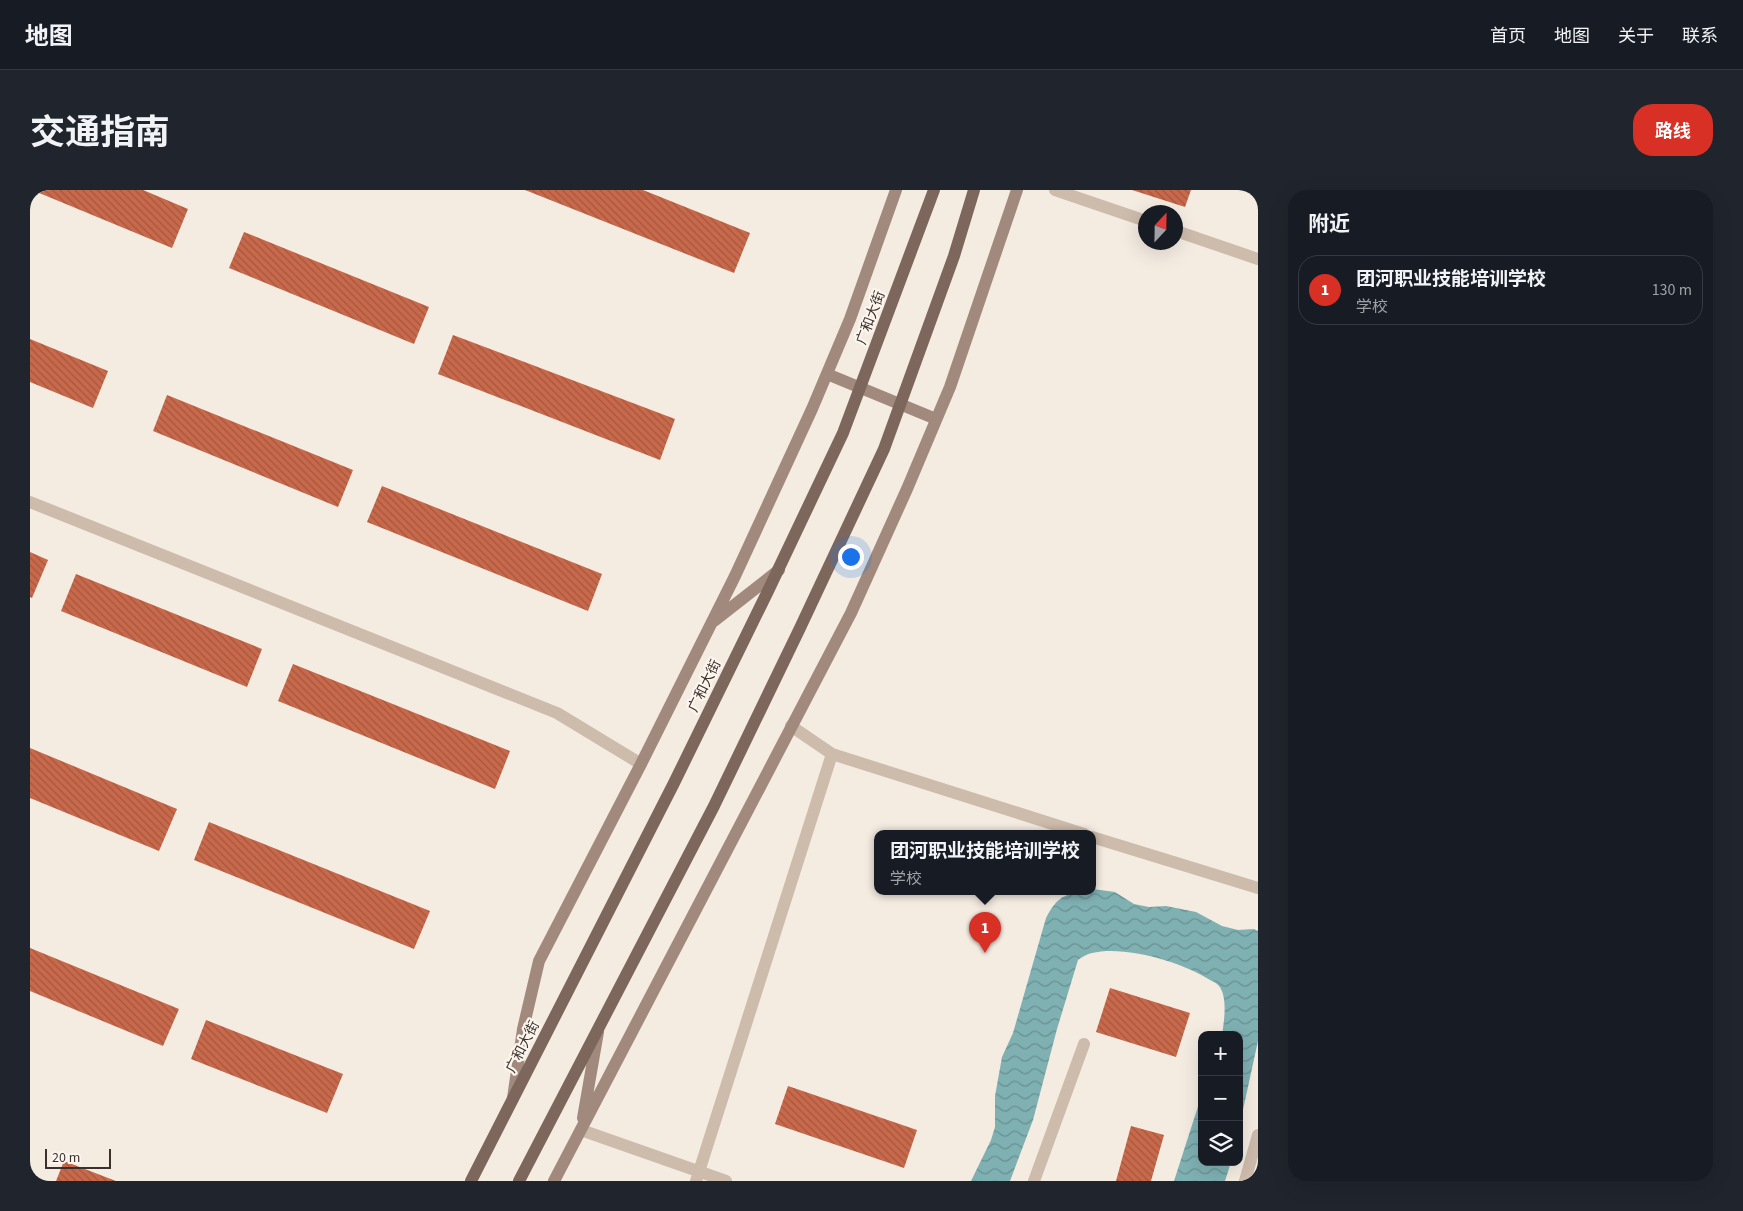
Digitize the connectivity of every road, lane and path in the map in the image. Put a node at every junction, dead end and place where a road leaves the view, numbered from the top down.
1 (896, 190) edge
2 (934, 190) edge
3 (974, 190) edge
4 (1017, 190) edge
5 (1055, 190) edge
6 (1138, 218) edge
7 (1183, 233) edge
8 (1258, 260) edge
9 (827, 374) junction
10 (860, 388) junction
11 (900, 404) junction
12 (936, 420) junction
13 (30, 502) edge
14 (778, 570) junction
15 (711, 623) junction
16 (792, 726) junction
17 (832, 754) junction
18 (641, 764) junction
19 (1071, 830) edge
20 (1096, 838) edge
21 (1258, 888) edge
22 (600, 1023) junction
23 (1084, 1044) dead end
24 (512, 1101) junction
25 (580, 1130) junction
26 (1258, 1135) edge
27 (697, 1176) edge
28 (471, 1181) edge
29 (519, 1181) edge
30 (554, 1181) edge
31 (726, 1181) edge
32 (1034, 1181) edge
33 (1245, 1181) edge

1 - 9 street
2 - 10 main road, 广和大街
3 - 11 main road
4 - 12 street
5 - 6 street
7 - 8 street
9 - 10 street
9 - 15 street
10 - 11 street
10 - 14 main road, 广和大街
11 - 12 street
11 - 22 main road
12 - 16 street
13 - 18 street
14 - 15 street
14 - 24 main road, 广和大街
15 - 18 street
16 - 17 street
16 - 25 street
17 - 19 street
17 - 27 street
18 - 24 street
20 - 21 street
22 - 25 street
22 - 29 main road
23 - 32 street
24 - 28 main road, 广和大街
25 - 27 street
25 - 30 street
26 - 33 street
27 - 31 street

